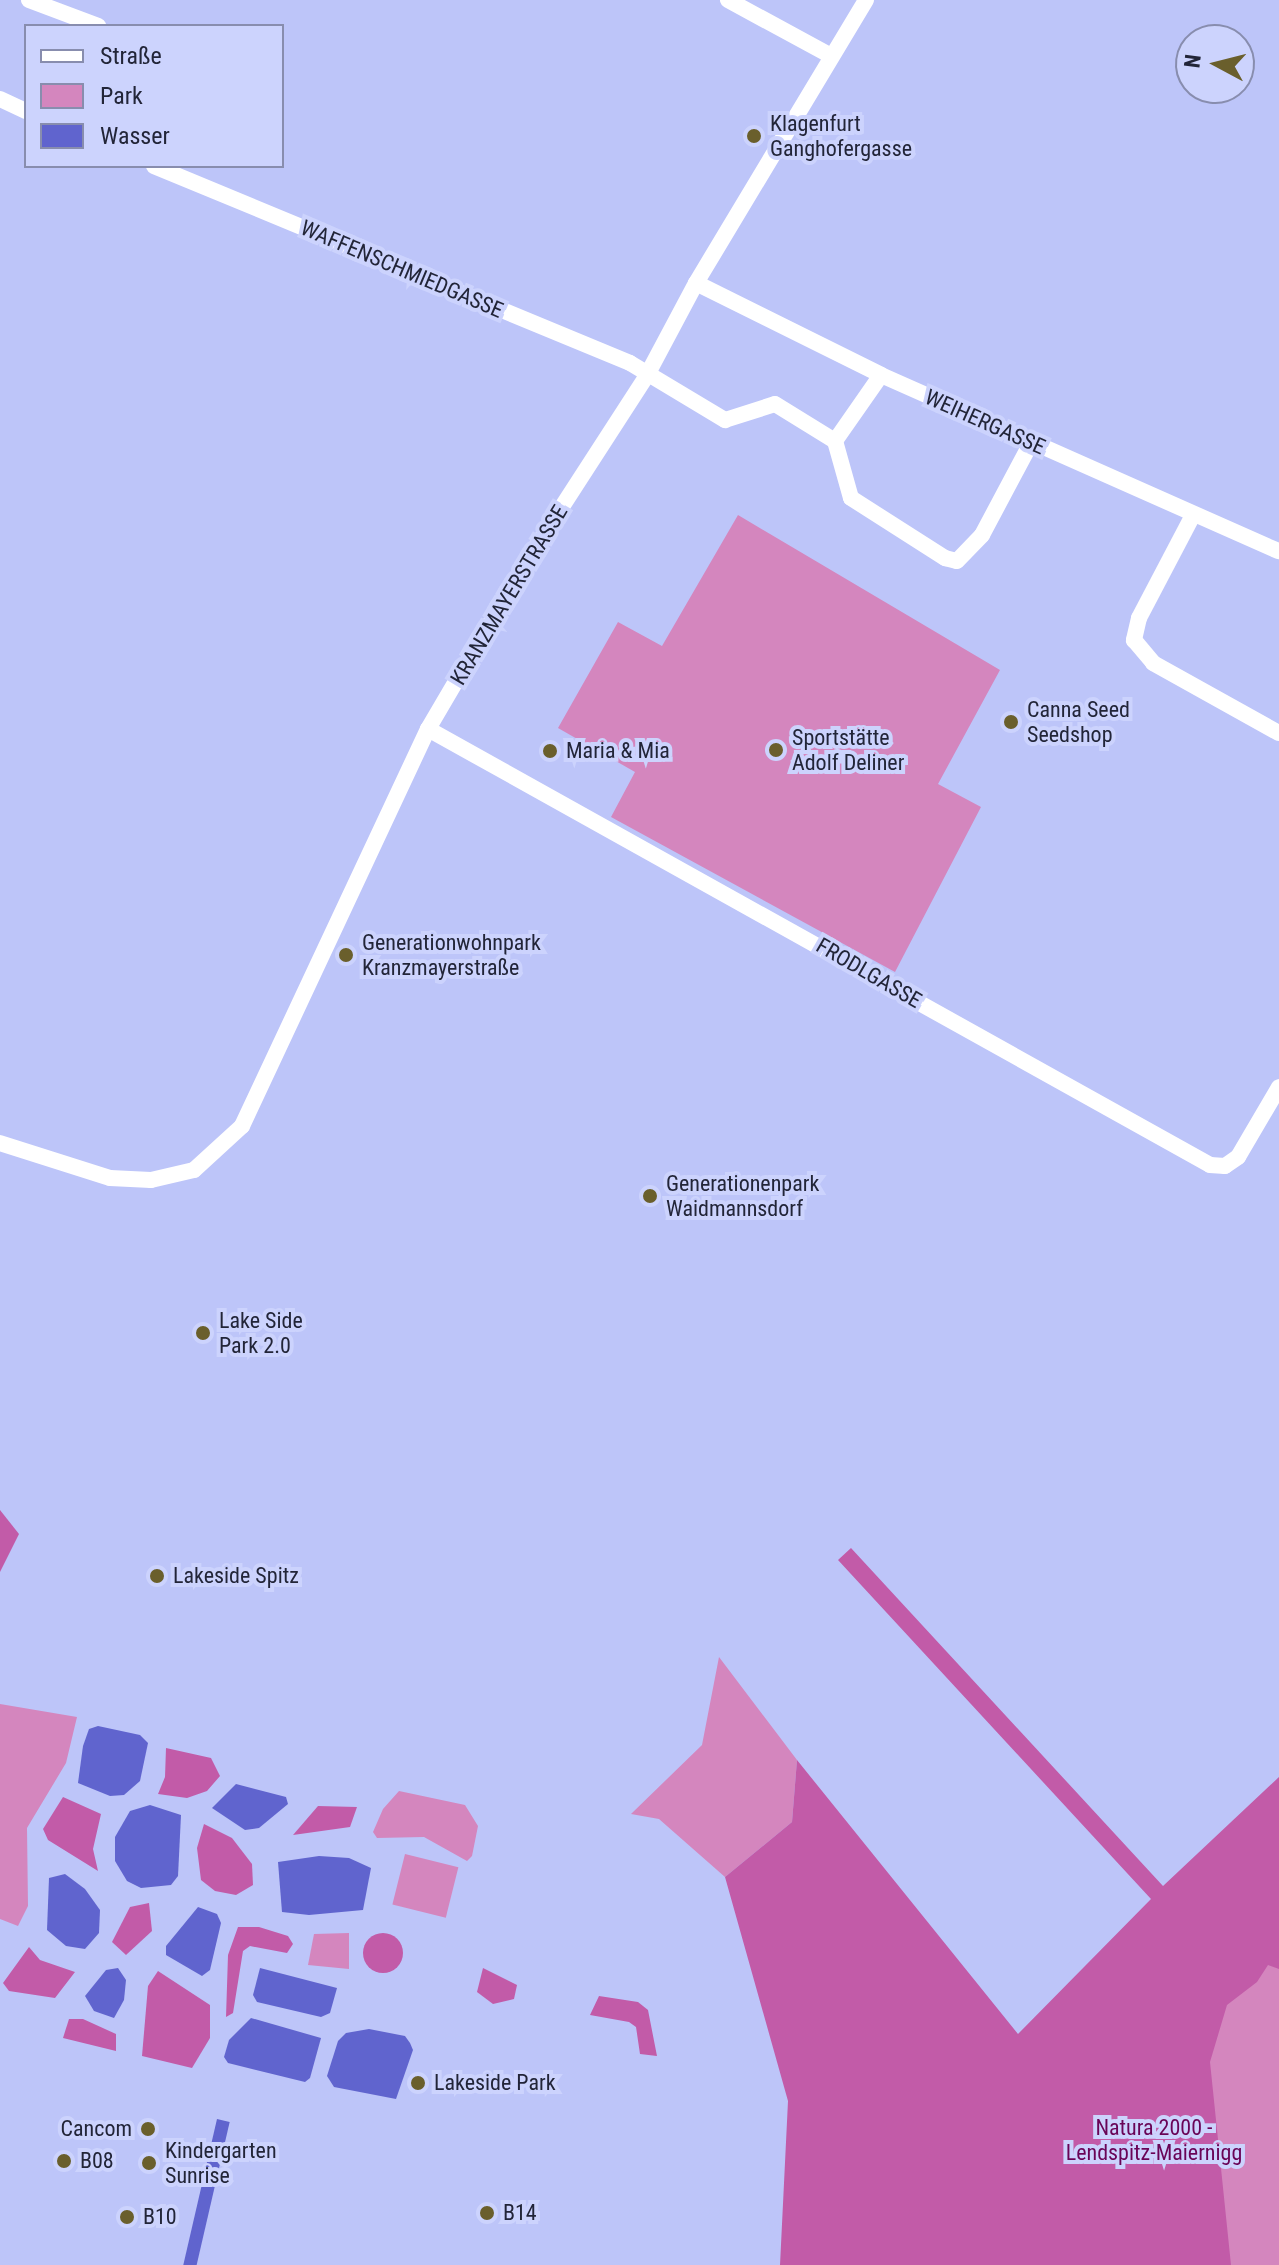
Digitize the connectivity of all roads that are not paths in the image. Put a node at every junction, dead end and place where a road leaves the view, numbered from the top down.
1 (29, 0) edge
2 (728, 0) edge
3 (866, 0) edge
4 (93, 24) edge
5 (831, 56) junction
6 (0, 99) edge
7 (24, 110) edge
8 (159, 168) edge
9 (696, 283) junction
10 (881, 375) junction
11 (646, 377) junction
12 (835, 441) junction
13 (1032, 441) junction
14 (1192, 517) junction
15 (1279, 551) edge
16 (428, 729) junction
17 (1279, 733) edge
18 (1279, 1087) edge
19 (0, 1143) edge

1 - 4 street
2 - 5 street
3 - 5 street, KRANZMAYERSTRASSE
5 - 9 street, KRANZMAYERSTRASSE
6 - 7 street
8 - 11 street, WAFFENSCHMIEDGASSE
9 - 10 street, WEIHERGASSE
9 - 11 street, KRANZMAYERSTRASSE
10 - 12 street
10 - 13 street, WEIHERGASSE
11 - 12 street, WAFFENSCHMIEDGASSE
11 - 16 street, KRANZMAYERSTRASSE
12 - 13 street
13 - 14 street, WEIHERGASSE
14 - 15 street, WEIHERGASSE
14 - 17 street
16 - 18 street, FRODLGASSE
16 - 19 street, KRANZMAYERSTRASSE

